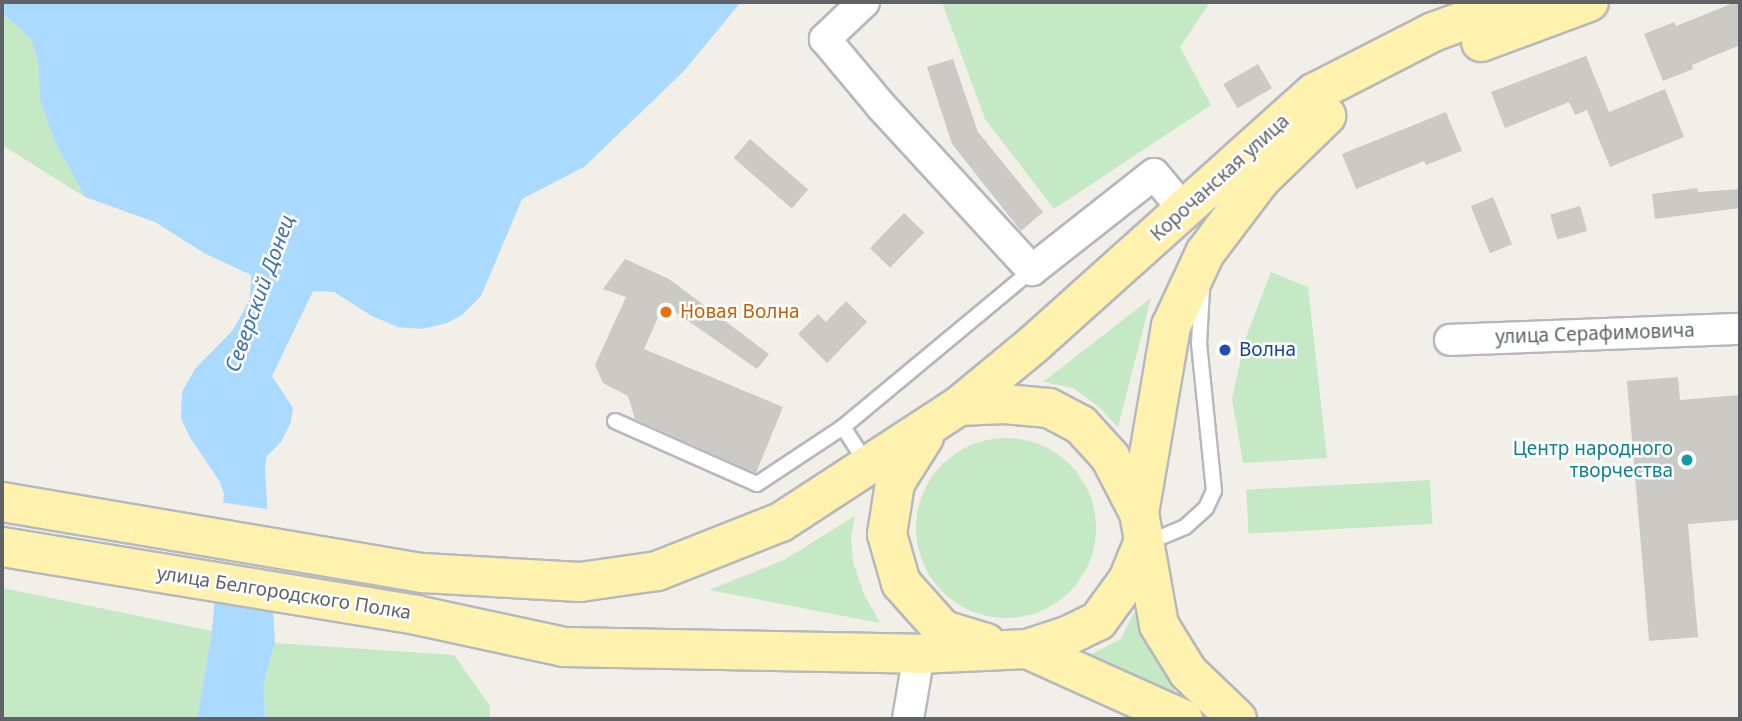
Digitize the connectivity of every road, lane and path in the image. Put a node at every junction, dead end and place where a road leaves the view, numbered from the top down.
1 (864, 2) edge
2 (1514, 2) edge
3 (1589, 2) edge
4 (1184, 210) junction
5 (1205, 253) junction
6 (1032, 270) junction
7 (1740, 329) edge
8 (1450, 340) dead end
9 (945, 416) junction
10 (615, 421) dead end
11 (844, 427) junction
12 (869, 467) junction
13 (10, 504) edge
14 (1141, 529) junction
15 (7, 548) edge
16 (901, 583) junction
17 (1016, 649) junction
18 (919, 654) junction
19 (908, 719) edge
20 (1183, 719) edge
21 (1237, 719) edge

1 - 6 street
2 - 4 main road, Корочанская улица
3 - 5 main road
4 - 6 street
4 - 9 main road, Корочанская улица
5 - 14 main road
5 - 14 lane
6 - 11 lane
7 - 8 street, улица Серафимовича
9 - 12 main road
9 - 14 main road
9 - 16 main road
10 - 11 lane
11 - 12 lane
12 - 13 main road
14 - 17 main road
14 - 21 main road
15 - 18 main road, улица Белгородского Полка
16 - 17 main road
16 - 18 main road
17 - 18 main road, улица Белгородского Полка
17 - 20 main road
18 - 19 street

